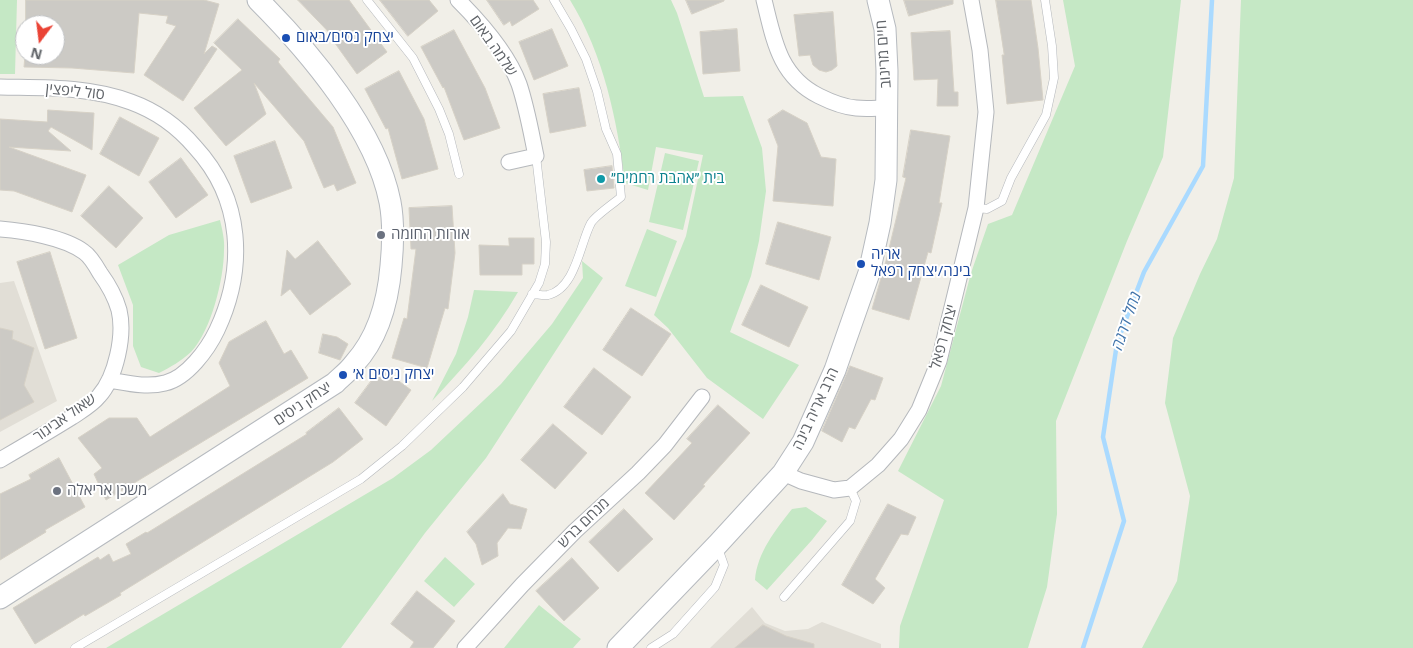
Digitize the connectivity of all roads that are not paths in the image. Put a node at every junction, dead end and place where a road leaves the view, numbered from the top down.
1 (258, 0) edge
2 (367, 0) edge
3 (458, 0) edge
4 (554, 0) edge
5 (764, 0) edge
6 (878, 0) edge
7 (971, 0) edge
8 (1045, 0) edge
9 (0, 87) edge
10 (887, 108) junction
11 (536, 156) junction
12 (509, 162) dead end
13 (459, 174) dead end
14 (976, 208) junction
15 (0, 229) edge
16 (532, 294) junction
17 (109, 380) junction
18 (702, 397) dead end
19 (0, 460) edge
20 (783, 474) junction
21 (850, 488) junction
22 (717, 545) junction
23 (784, 597) dead end
24 (0, 598) edge
25 (75, 648) edge
26 (465, 648) edge
27 (618, 648) edge
28 (651, 648) edge

1 - 24 street, יצחק ניסים
2 - 13 lane
3 - 11 street, שלמה באום
4 - 16 lane
5 - 10 street
6 - 10 street, חיים מרינוב
7 - 14 street, יצחק רפאל
8 - 14 lane
9 - 17 street, סול ליפצין
10 - 20 street, הרב אריה בינה
11 - 12 street
11 - 16 lane
14 - 21 street, יצחק רפאל
15 - 17 street, שאול אביגור
16 - 25 lane
17 - 19 street, שאול אביגור
18 - 26 street, מנחם ברש
20 - 21 street
20 - 22 street, הרב אריה בינה
21 - 23 lane
22 - 27 street, הרב אריה בינה
22 - 28 lane

